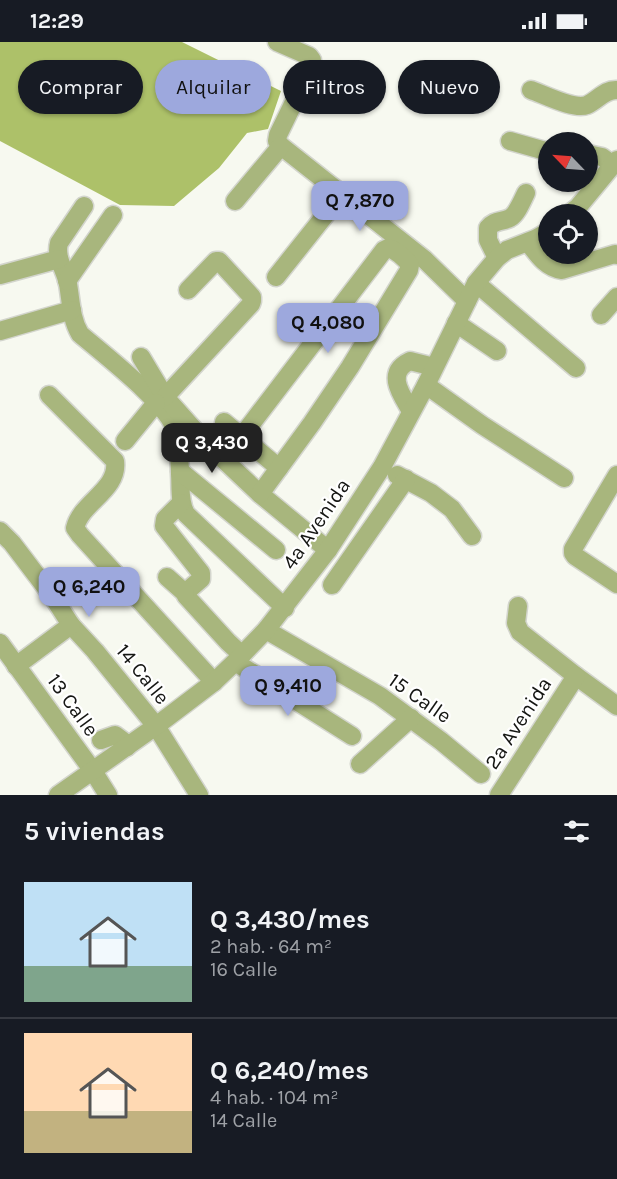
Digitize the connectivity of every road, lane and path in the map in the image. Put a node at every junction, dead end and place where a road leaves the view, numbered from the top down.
1 (278, 42) edge
2 (531, 90) dead end
3 (617, 90) edge
4 (510, 141) dead end
5 (279, 144) junction
6 (538, 149) edge
7 (598, 156) edge
8 (615, 163) edge
9 (526, 193) dead end
10 (342, 194) junction
11 (235, 201) dead end
12 (581, 204) edge
13 (84, 206) dead end
14 (113, 215) dead end
15 (538, 237) edge
16 (528, 242) junction
17 (617, 255) edge
18 (496, 258) junction
19 (59, 259) junction
20 (0, 275) edge
21 (276, 277) dead end
22 (67, 281) junction
23 (476, 283) junction
24 (188, 290) dead end
25 (617, 297) edge
26 (467, 301) junction
27 (72, 310) junction
28 (601, 315) dead end
29 (456, 323) junction
30 (0, 331) edge
31 (497, 351) dead end
32 (141, 357) dead end
33 (434, 367) junction
34 (576, 368) dead end
35 (426, 385) junction
36 (50, 395) dead end
37 (161, 400) junction
38 (411, 411) junction
39 (224, 422) dead end
40 (242, 436) junction
41 (125, 441) dead end
42 (382, 467) junction
43 (279, 468) junction
44 (180, 471) junction
45 (617, 475) edge
46 (564, 478) dead end
47 (406, 479) junction
48 (260, 494) junction
49 (610, 502) edge
50 (181, 503) junction
51 (0, 531) edge
52 (472, 536) dead end
53 (276, 550) dead end
54 (328, 550) junction
55 (167, 577) dead end
56 (617, 584) edge
57 (332, 585) dead end
58 (185, 593) junction
59 (518, 606) dead end
60 (285, 608) junction
61 (71, 626) junction
62 (266, 630) junction
63 (0, 643) edge
64 (239, 659) junction
65 (16, 666) junction
66 (576, 676) junction
67 (214, 682) junction
68 (617, 706) edge
69 (411, 718) junction
70 (156, 726) junction
71 (352, 736) dead end
72 (101, 740) dead end
73 (127, 747) junction
74 (360, 764) dead end
75 (93, 771) junction
76 (481, 774) dead end
77 (58, 795) edge
78 (108, 795) edge
79 (199, 795) edge
80 (499, 795) edge

1 - 5 street
2 - 3 street
4 - 6 street
5 - 10 street
5 - 11 street
7 - 8 street
8 - 12 street
9 - 18 street
10 - 21 street
10 - 26 street
13 - 19 street
14 - 22 street
15 - 16 street, 4a Avenida
16 - 17 street
16 - 18 street, 4a Avenida
18 - 23 street, 4a Avenida
19 - 20 street
19 - 22 street
22 - 27 street
23 - 26 street, 4a Avenida
23 - 34 street
24 - 37 street
25 - 28 street
26 - 29 street, 4a Avenida
27 - 30 street
27 - 37 street
29 - 31 street
29 - 33 street, 4a Avenida
32 - 37 street
33 - 35 street, 4a Avenida
33 - 38 street
35 - 38 street, 4a Avenida
35 - 46 street
36 - 67 street
37 - 41 street
37 - 44 street
37 - 48 street
38 - 42 street, 4a Avenida
39 - 40 street
40 - 43 street
40 - 43 street
42 - 47 street
42 - 54 street, 4a Avenida
43 - 48 street
44 - 50 street
44 - 53 street
45 - 49 street
47 - 52 street
47 - 57 street
48 - 54 street
49 - 56 street
50 - 58 street
50 - 60 street
51 - 61 street, 14 Calle
54 - 60 street, 4a Avenida
55 - 58 street
58 - 64 street
59 - 66 street
60 - 62 street, 4a Avenida
61 - 65 street
61 - 70 street, 14 Calle
62 - 64 street, 4a Avenida
62 - 69 street, 15 Calle
63 - 65 street, 13 Calle
64 - 67 street, 4a Avenida
64 - 71 street
65 - 75 street, 13 Calle
66 - 68 street
66 - 80 street, 2a Avenida
67 - 70 street, 4a Avenida
69 - 74 street
69 - 76 street, 15 Calle
70 - 73 street, 4a Avenida
70 - 79 street, 14 Calle
72 - 73 street
73 - 75 street, 4a Avenida
75 - 77 street, 4a Avenida
75 - 78 street, 13 Calle

